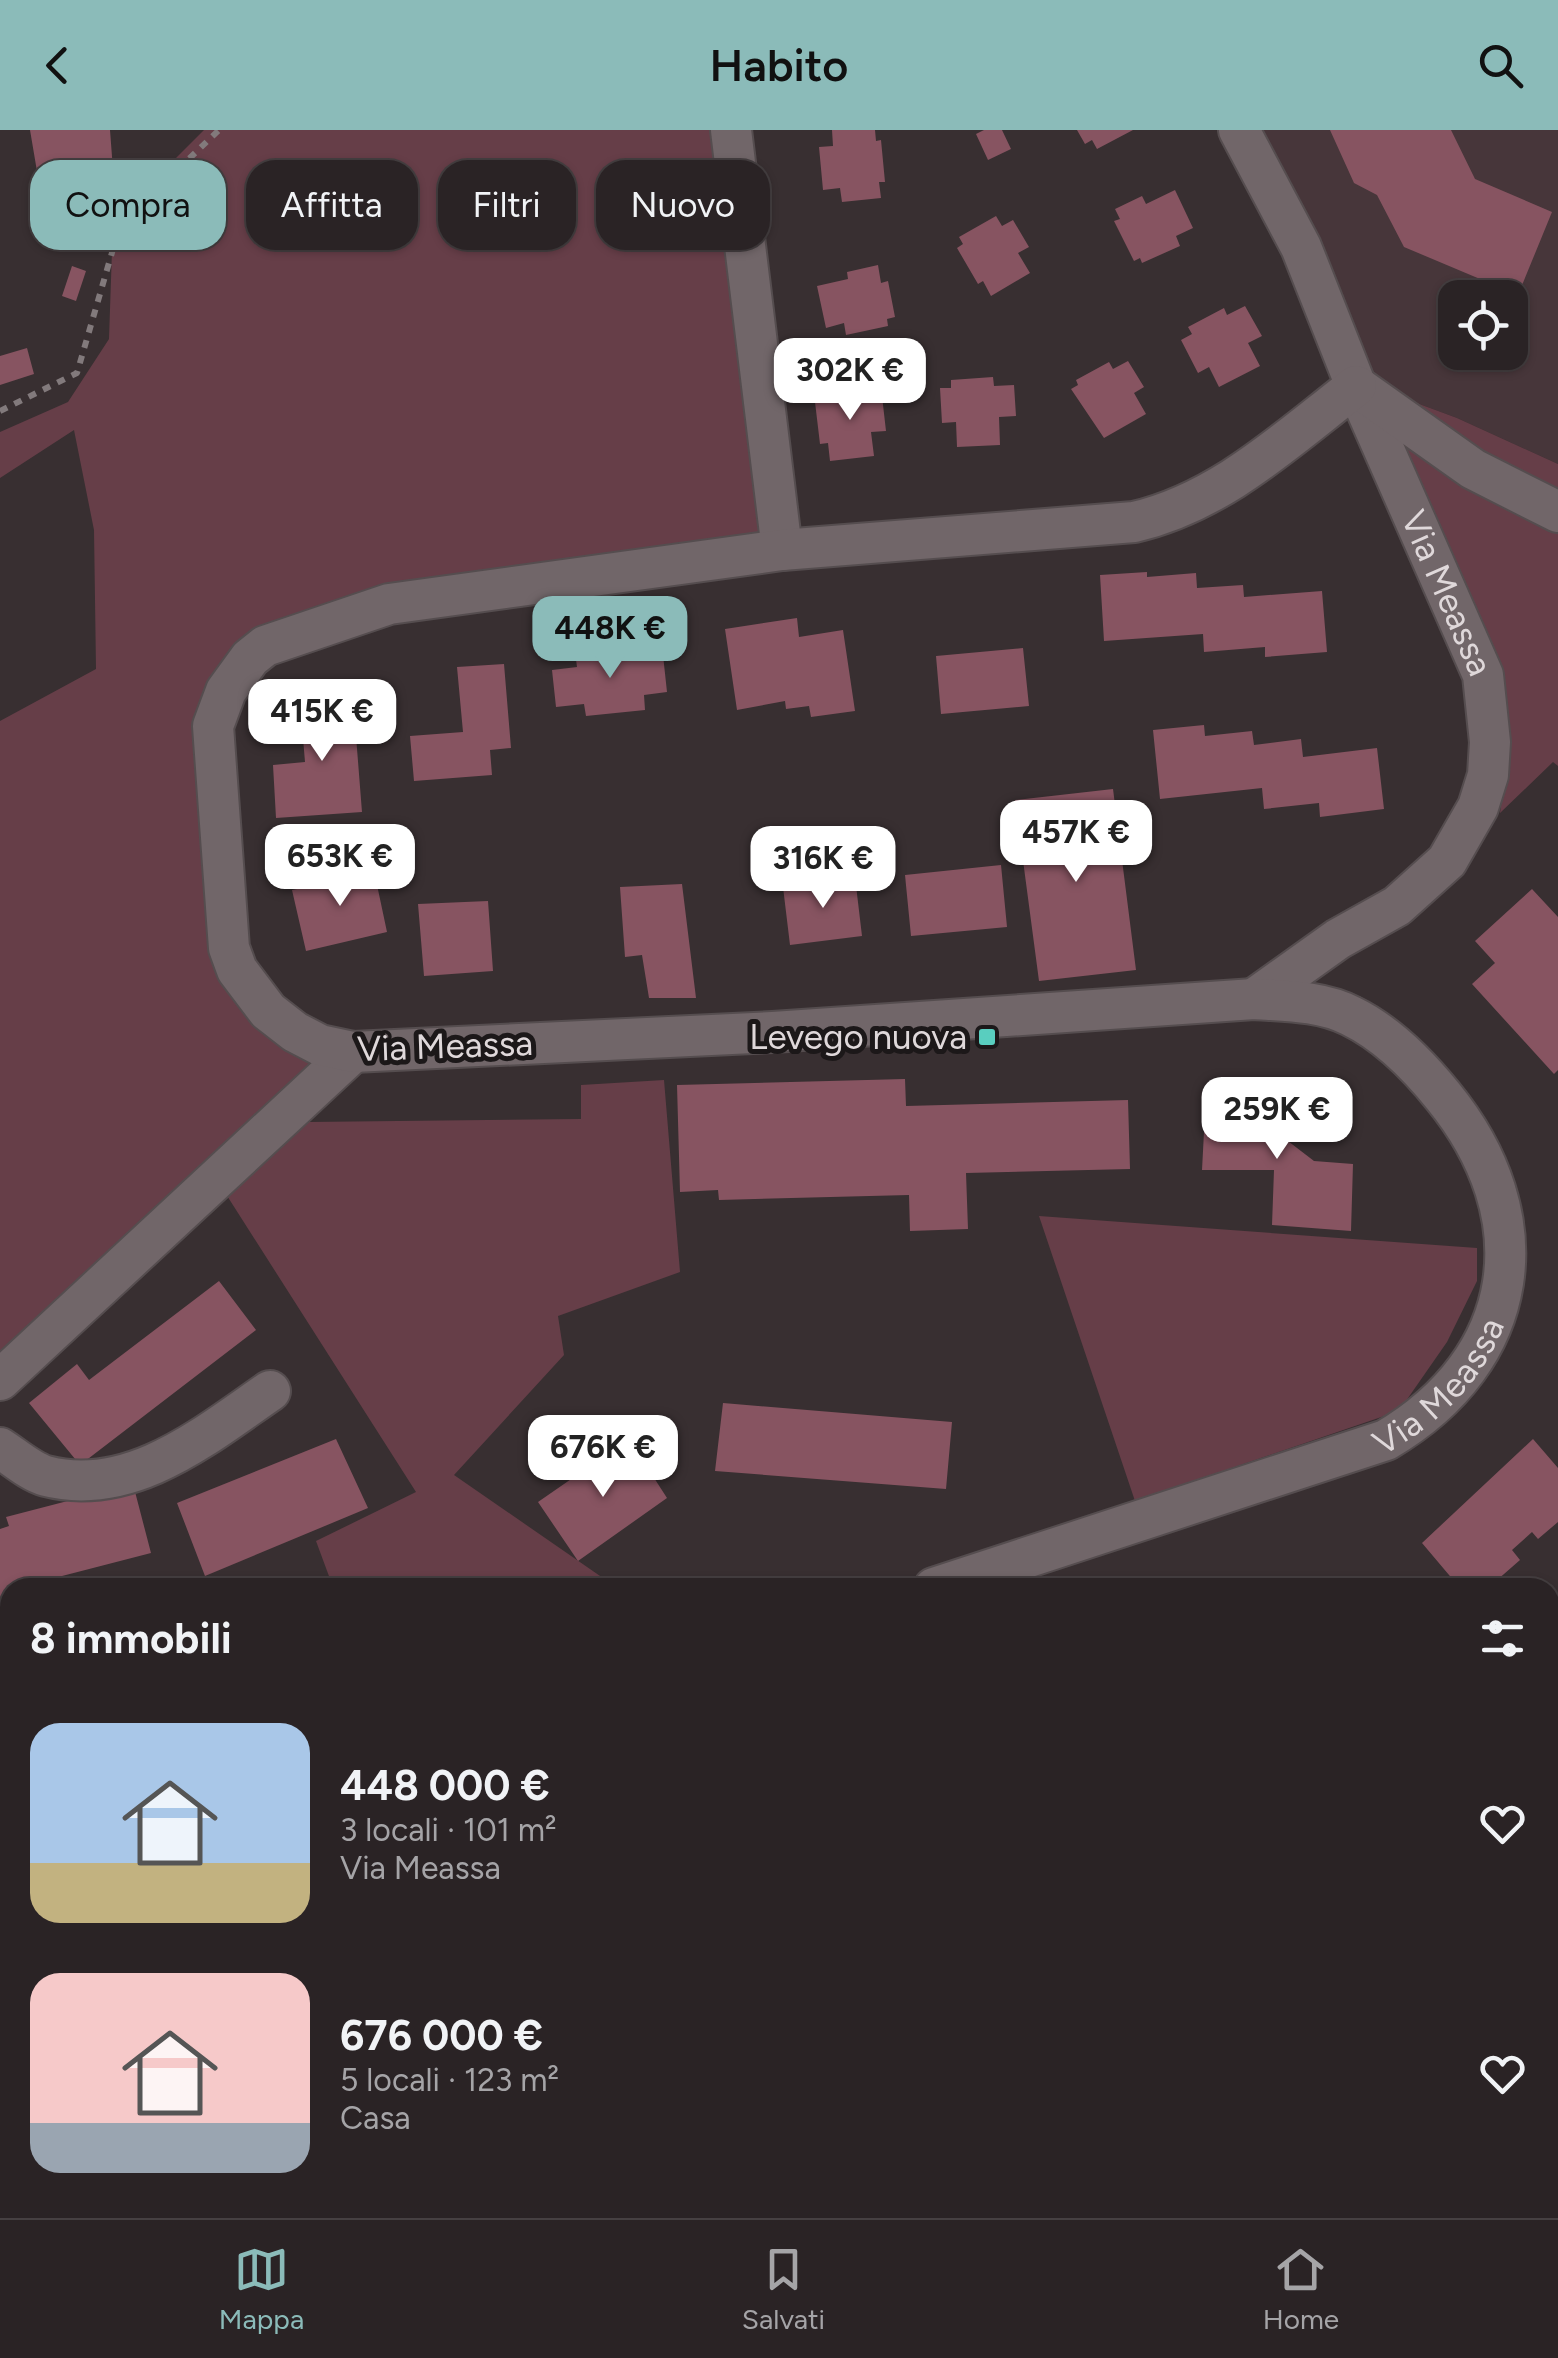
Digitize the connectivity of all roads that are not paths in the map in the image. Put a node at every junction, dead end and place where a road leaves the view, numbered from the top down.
1 (731, 130) edge
2 (1239, 130) edge
3 (1356, 386) junction
4 (1558, 512) edge
5 (782, 550) junction
6 (1254, 999) junction
7 (352, 1052) junction
8 (0, 1380) edge
9 (270, 1391) dead end
10 (0, 1448) edge
11 (965, 1578) edge

1 - 5 street
2 - 3 street, Via Meassa
3 - 4 street
3 - 5 street, Via Meassa
3 - 6 street, Via Meassa
5 - 7 street, Via Meassa
6 - 7 street, Via Meassa
6 - 11 street, Via Meassa
7 - 8 street
9 - 10 street

